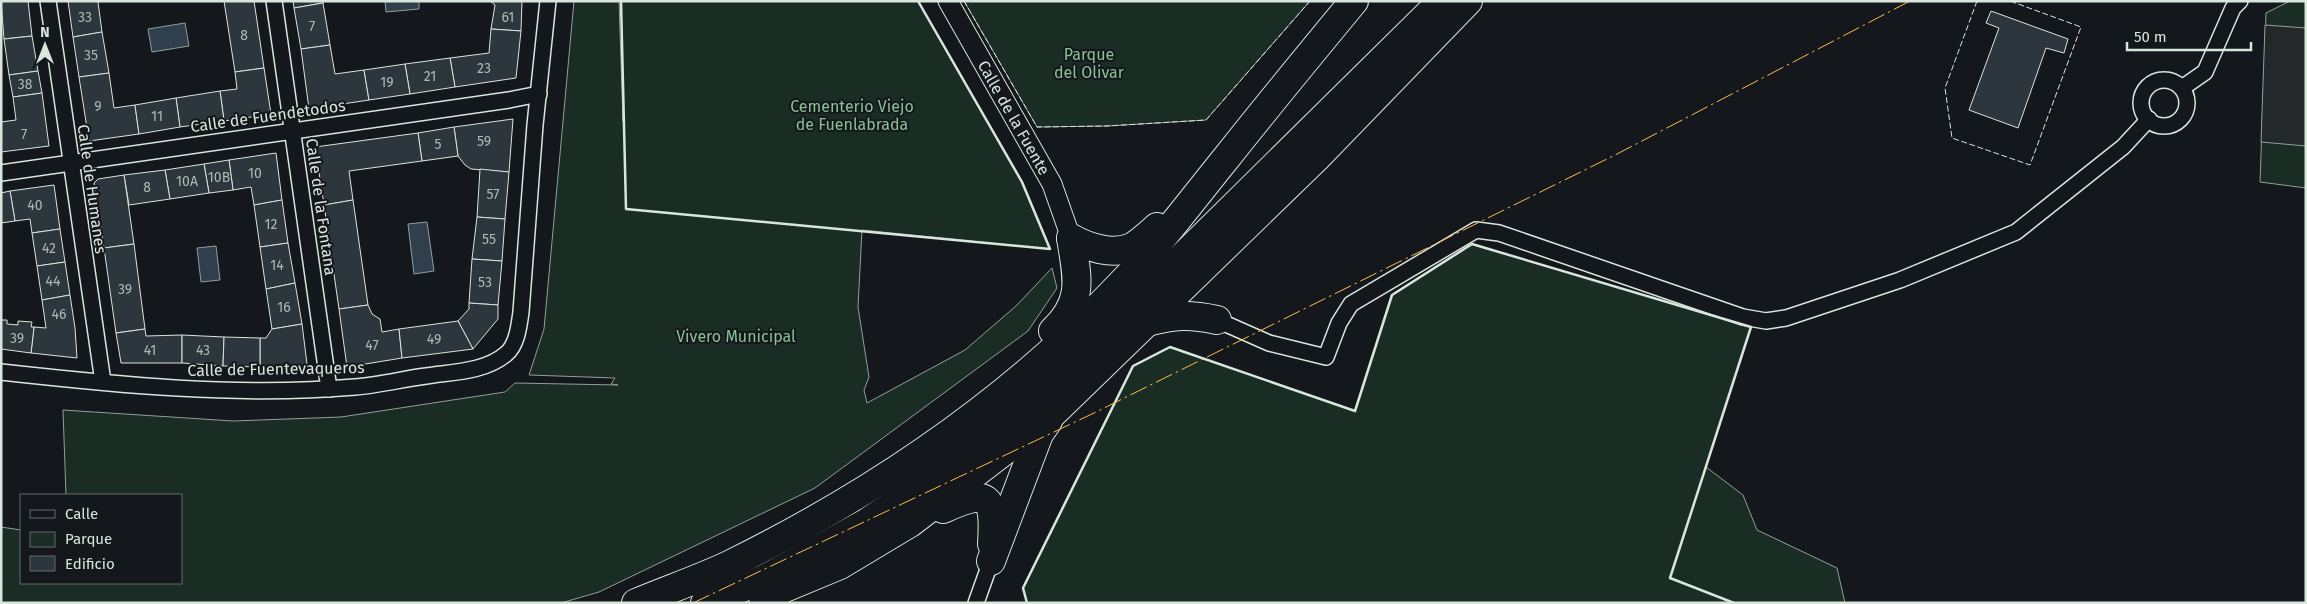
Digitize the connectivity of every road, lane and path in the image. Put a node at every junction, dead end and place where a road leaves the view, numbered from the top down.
1 (48, 1) edge
2 (274, 1) edge
3 (542, 1) edge
4 (548, 1) edge
5 (948, 1) edge
6 (1354, 1) edge
7 (1442, 1) edge
8 (1468, 1) edge
9 (2240, 1) edge
10 (546, 17) junction
11 (2182, 88) junction
12 (539, 94) junction
13 (2149, 119) junction
14 (292, 130) junction
15 (71, 163) junction
16 (1, 172) edge
17 (1202, 187) junction
18 (1071, 238) junction
19 (1206, 266) junction
20 (1217, 320) junction
21 (1147, 322) junction
22 (1, 372) edge
23 (103, 382) junction
24 (329, 389) junction
25 (993, 401) junction
26 (1050, 416) junction
27 (910, 523) junction
28 (991, 560) junction
29 (636, 603) edge
30 (705, 603) edge
31 (750, 603) edge
32 (976, 603) edge

1 - 15 street, Calle de Humanes
2 - 14 street, Calle de la Fontana
3 - 10 street, Calle de Fuentevaqueros
4 - 10 street, Calle de Fuentevaqueros
5 - 18 street, Calle de la Fuente
6 - 17 highway
7 - 30 highway
8 - 19 highway
9 - 11 street
10 - 12 street, Calle de Fuentevaqueros
11 - 13 street
11 - 13 street
12 - 14 street, Calle de Fuendetodos
12 - 24 street, Calle de Fuentevaqueros
13 - 20 street
14 - 15 street, Calle de Fuendetodos
14 - 24 street, Calle de la Fontana
15 - 16 street, Calle de Fuendetodos
15 - 23 street, Calle de Humanes
17 - 18 highway
17 - 25 highway
18 - 25 highway
19 - 20 highway
19 - 21 highway
20 - 21 highway
21 - 26 highway
22 - 23 street, Calle de Fuentevaqueros
23 - 24 street, Calle de Fuentevaqueros
25 - 29 highway
26 - 27 highway
26 - 28 highway
27 - 28 highway
27 - 31 highway
28 - 32 street

